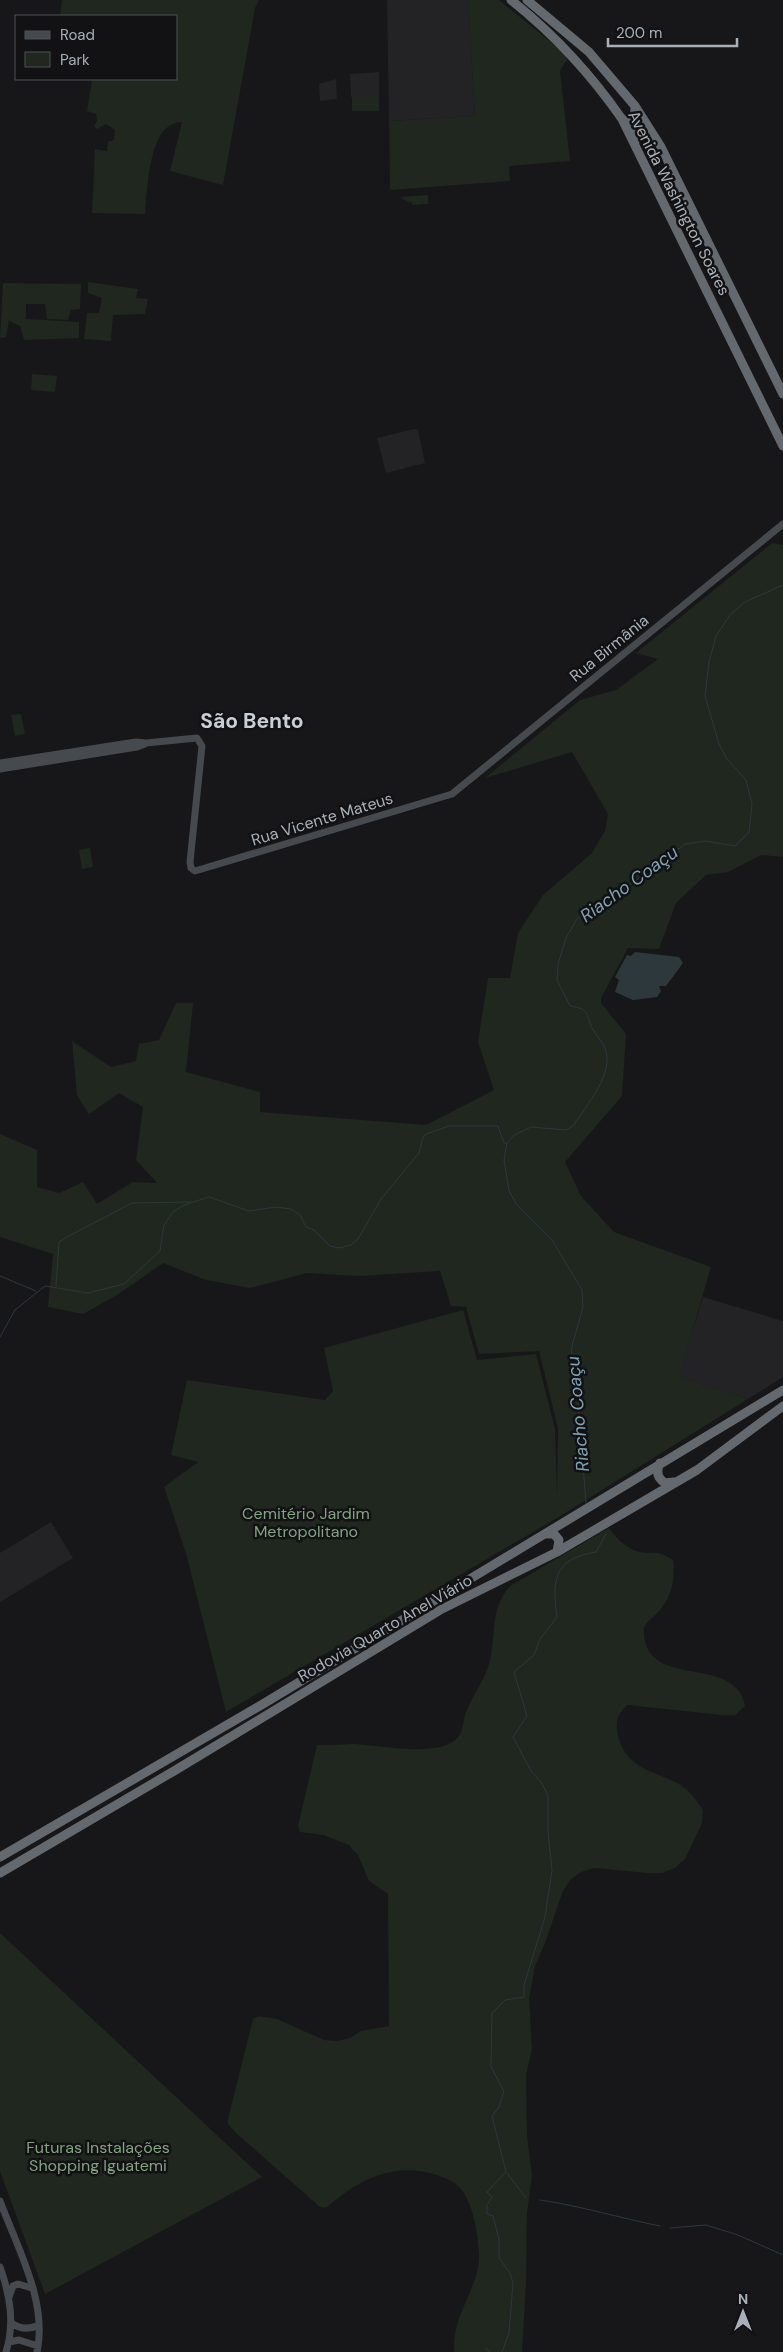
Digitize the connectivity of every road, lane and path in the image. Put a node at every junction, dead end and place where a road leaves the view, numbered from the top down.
1 (511, 0) edge
2 (527, 0) edge
3 (635, 106) junction
4 (622, 120) junction
5 (652, 133) junction
6 (635, 142) junction
7 (783, 394) edge
8 (783, 446) edge
9 (783, 524) edge
10 (146, 743) junction
11 (0, 763) edge
12 (0, 769) edge
13 (452, 794) joint
14 (783, 1390) edge
15 (783, 1406) edge
16 (660, 1463) junction
17 (675, 1482) junction
18 (545, 1534) junction
19 (557, 1552) junction
20 (161, 1764) junction
21 (168, 1774) junction
22 (96, 1803) junction
23 (103, 1812) junction
24 (0, 1857) edge
25 (0, 1873) edge
26 (0, 2201) edge
27 (0, 2267) edge
28 (32, 2288) junction
29 (9, 2297) junction
30 (11, 2323) junction
31 (39, 2325) junction
32 (9, 2342) junction
33 (37, 2349) edge
34 (6, 2352) edge

1 - 4 highway, Avenida Washington Soares
2 - 3 highway, Avenida Washington Soares
3 - 4 highway
3 - 5 highway, Avenida Washington Soares
4 - 6 highway, Avenida Washington Soares
5 - 6 highway
5 - 7 highway, Avenida Washington Soares
6 - 8 highway, Avenida Washington Soares
9 - 13 street, Rua Birmânia
10 - 11 street
10 - 12 street
10 - 13 street, Rua Vicente Mateus
14 - 16 highway, Rodovia Quarto Anel Viário
15 - 17 highway, Rodovia Quarto Anel Viário
16 - 17 highway
16 - 18 highway, Rodovia Quarto Anel Viário
17 - 19 highway, Rodovia Quarto Anel Viário
18 - 19 highway
18 - 20 highway, Rodovia Quarto Anel Viário
19 - 21 highway, Rodovia Quarto Anel Viário
20 - 21 highway
20 - 22 highway, Rodovia Quarto Anel Viário
21 - 23 highway, Rodovia Quarto Anel Viário
22 - 23 highway
22 - 24 highway, Rodovia Quarto Anel Viário
23 - 25 highway, Rodovia Quarto Anel Viário
26 - 28 street
27 - 29 street
28 - 29 street
28 - 31 street
29 - 30 street
30 - 31 street
30 - 32 street
31 - 33 street
32 - 33 street
32 - 34 street

